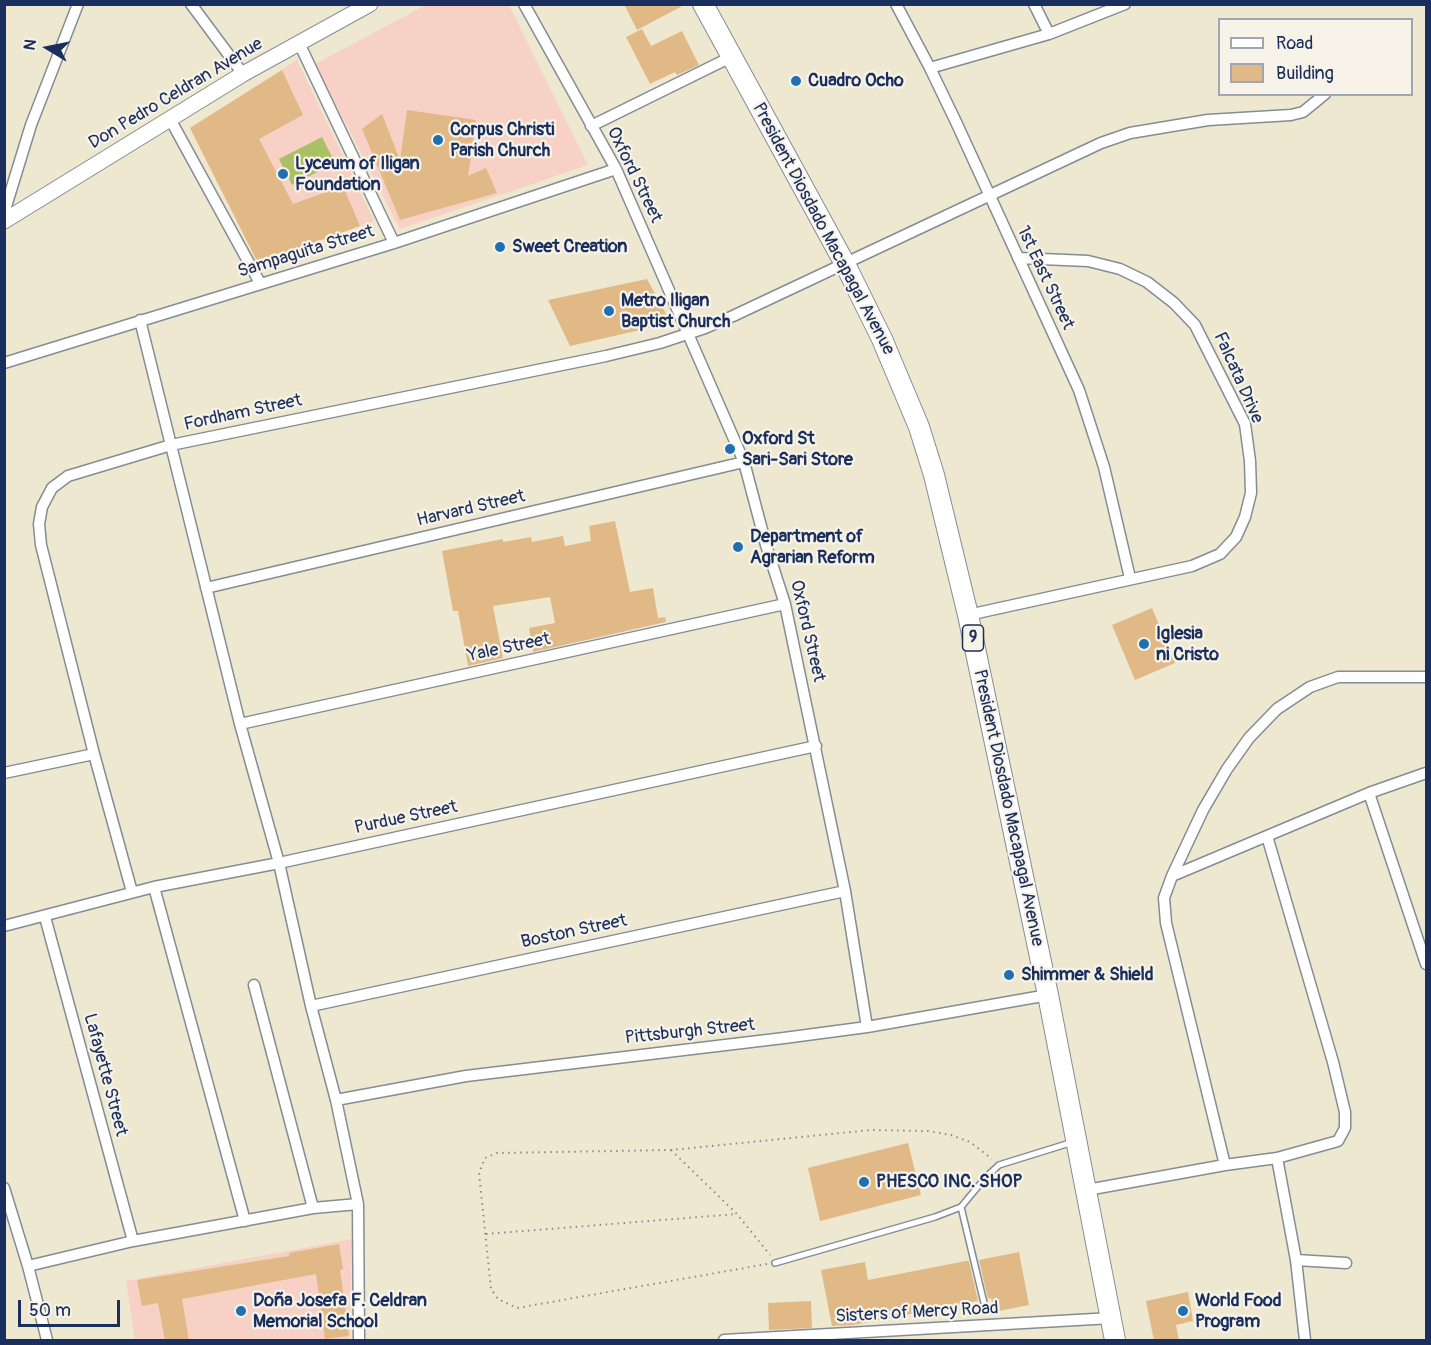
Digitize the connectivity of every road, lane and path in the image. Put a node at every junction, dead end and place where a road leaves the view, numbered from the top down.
1 (78, 4) edge
2 (191, 4) edge
3 (370, 4) edge
4 (524, 4) edge
5 (703, 4) edge
6 (896, 4) edge
7 (1034, 4) edge
8 (1125, 4) edge
9 (1049, 34) junction
10 (299, 43) junction
11 (731, 57) junction
12 (930, 68) junction
13 (243, 74) junction
14 (1323, 96) edge
15 (170, 119) junction
16 (591, 126) junction
17 (616, 169) junction
18 (988, 195) junction
19 (4, 213) edge
20 (4, 221) edge
21 (394, 243) junction
22 (1018, 258) junction
23 (845, 264) junction
24 (260, 284) junction
25 (140, 320) junction
26 (688, 334) junction
27 (4, 363) edge
28 (171, 445) junction
29 (744, 462) junction
30 (1130, 578) junction
31 (206, 588) junction
32 (785, 604) junction
33 (968, 615) junction
34 (1426, 678) edge
35 (240, 724) junction
36 (816, 746) junction
37 (94, 754) junction
38 (4, 773) edge
39 (1426, 773) edge
40 (1369, 793) junction
41 (1267, 836) junction
42 (279, 863) junction
43 (1172, 876) junction
44 (154, 887) junction
45 (845, 891) junction
46 (132, 892) junction
47 (45, 917) junction
48 (4, 926) edge
49 (1426, 964) edge
50 (255, 985) dead end
51 (1048, 995) junction
52 (311, 1006) junction
53 (867, 1026) junction
54 (336, 1100) junction
55 (1075, 1142) junction
56 (671, 1150) junction
57 (1277, 1158) junction
58 (999, 1165) junction
59 (1225, 1165) junction
60 (4, 1188) edge
61 (1086, 1190) junction
62 (358, 1204) junction
63 (961, 1207) junction
64 (313, 1208) junction
65 (737, 1214) junction
66 (245, 1221) junction
67 (484, 1234) junction
68 (134, 1241) junction
69 (1296, 1260) junction
70 (776, 1263) junction
71 (1346, 1263) dead end
72 (28, 1266) junction
73 (984, 1303) dead end
74 (1112, 1318) junction
75 (47, 1341) edge
76 (360, 1341) edge
77 (724, 1341) edge
78 (1115, 1341) edge
79 (1305, 1341) edge

1 - 19 street
2 - 13 street
3 - 10 main road, Don Pedro Celdran Avenue
4 - 16 street, Oxford Street
5 - 11 highway, President Diosdado Macapagal Avenue / 9
6 - 12 street, 1st East Street
7 - 9 street
8 - 9 street
9 - 12 street
10 - 13 main road, Don Pedro Celdran Avenue
10 - 21 street
11 - 16 street
11 - 23 highway, President Diosdado Macapagal Avenue / 9
12 - 18 street, 1st East Street
13 - 15 main road, Don Pedro Celdran Avenue
14 - 18 street, Fordham Street
15 - 20 main road, Don Pedro Celdran Avenue
15 - 24 street
16 - 17 street, Oxford Street
17 - 21 street, Sampaguita Street
17 - 26 street, Oxford Street
18 - 22 street, 1st East Street
18 - 23 street, Fordham Street
21 - 24 street, Sampaguita Street
22 - 30 street, 1st East Street
22 - 30 street, Falcata Drive
23 - 26 street, Fordham Street
23 - 33 highway, President Diosdado Macapagal Avenue / 9
24 - 25 street, Sampaguita Street
25 - 27 street, Sampaguita Street
25 - 28 street
26 - 28 street, Fordham Street
26 - 29 street, Oxford Street
28 - 31 street
28 - 37 street, Fordham Street
29 - 31 street, Harvard Street
29 - 32 street, Oxford Street
30 - 33 street, Falcata Drive
31 - 35 street
32 - 35 street, Yale Street
32 - 36 street, Oxford Street
33 - 51 highway, President Diosdado Macapagal Avenue / 9
34 - 43 street
35 - 42 street
36 - 42 street, Purdue Street
36 - 45 street, Oxford Street
37 - 38 street
37 - 46 street, Fordham Street
39 - 40 street
40 - 41 street
40 - 49 street
41 - 43 street
41 - 57 street
42 - 44 street, Purdue Street
42 - 52 street
43 - 59 street
44 - 46 street, Purdue Street
44 - 66 street
45 - 52 street, Boston Street
45 - 53 street, Oxford Street
46 - 47 street, Purdue Street
47 - 48 street, Purdue Street
47 - 68 street, Lafayette Street
50 - 64 street
51 - 53 street, Pittsburgh Street
51 - 55 highway, President Diosdado Macapagal Avenue / 9
52 - 54 street
53 - 54 street, Pittsburgh Street
54 - 62 street
55 - 58 lane
55 - 61 highway, President Diosdado Macapagal Avenue / 9
56 - 58 path
56 - 65 path
56 - 67 path
57 - 59 street
57 - 69 street
58 - 63 lane
59 - 61 street
60 - 72 street
61 - 74 highway, President Diosdado Macapagal Avenue / 9
62 - 64 street
62 - 76 street
63 - 70 lane
63 - 73 lane
64 - 66 street
65 - 67 path
65 - 70 path
66 - 68 street
67 - 70 path
68 - 72 street
69 - 71 street
69 - 79 street
72 - 75 street
74 - 77 street, Sisters of Mercy Road
74 - 78 highway, President Diosdado Macapagal Avenue / 9

